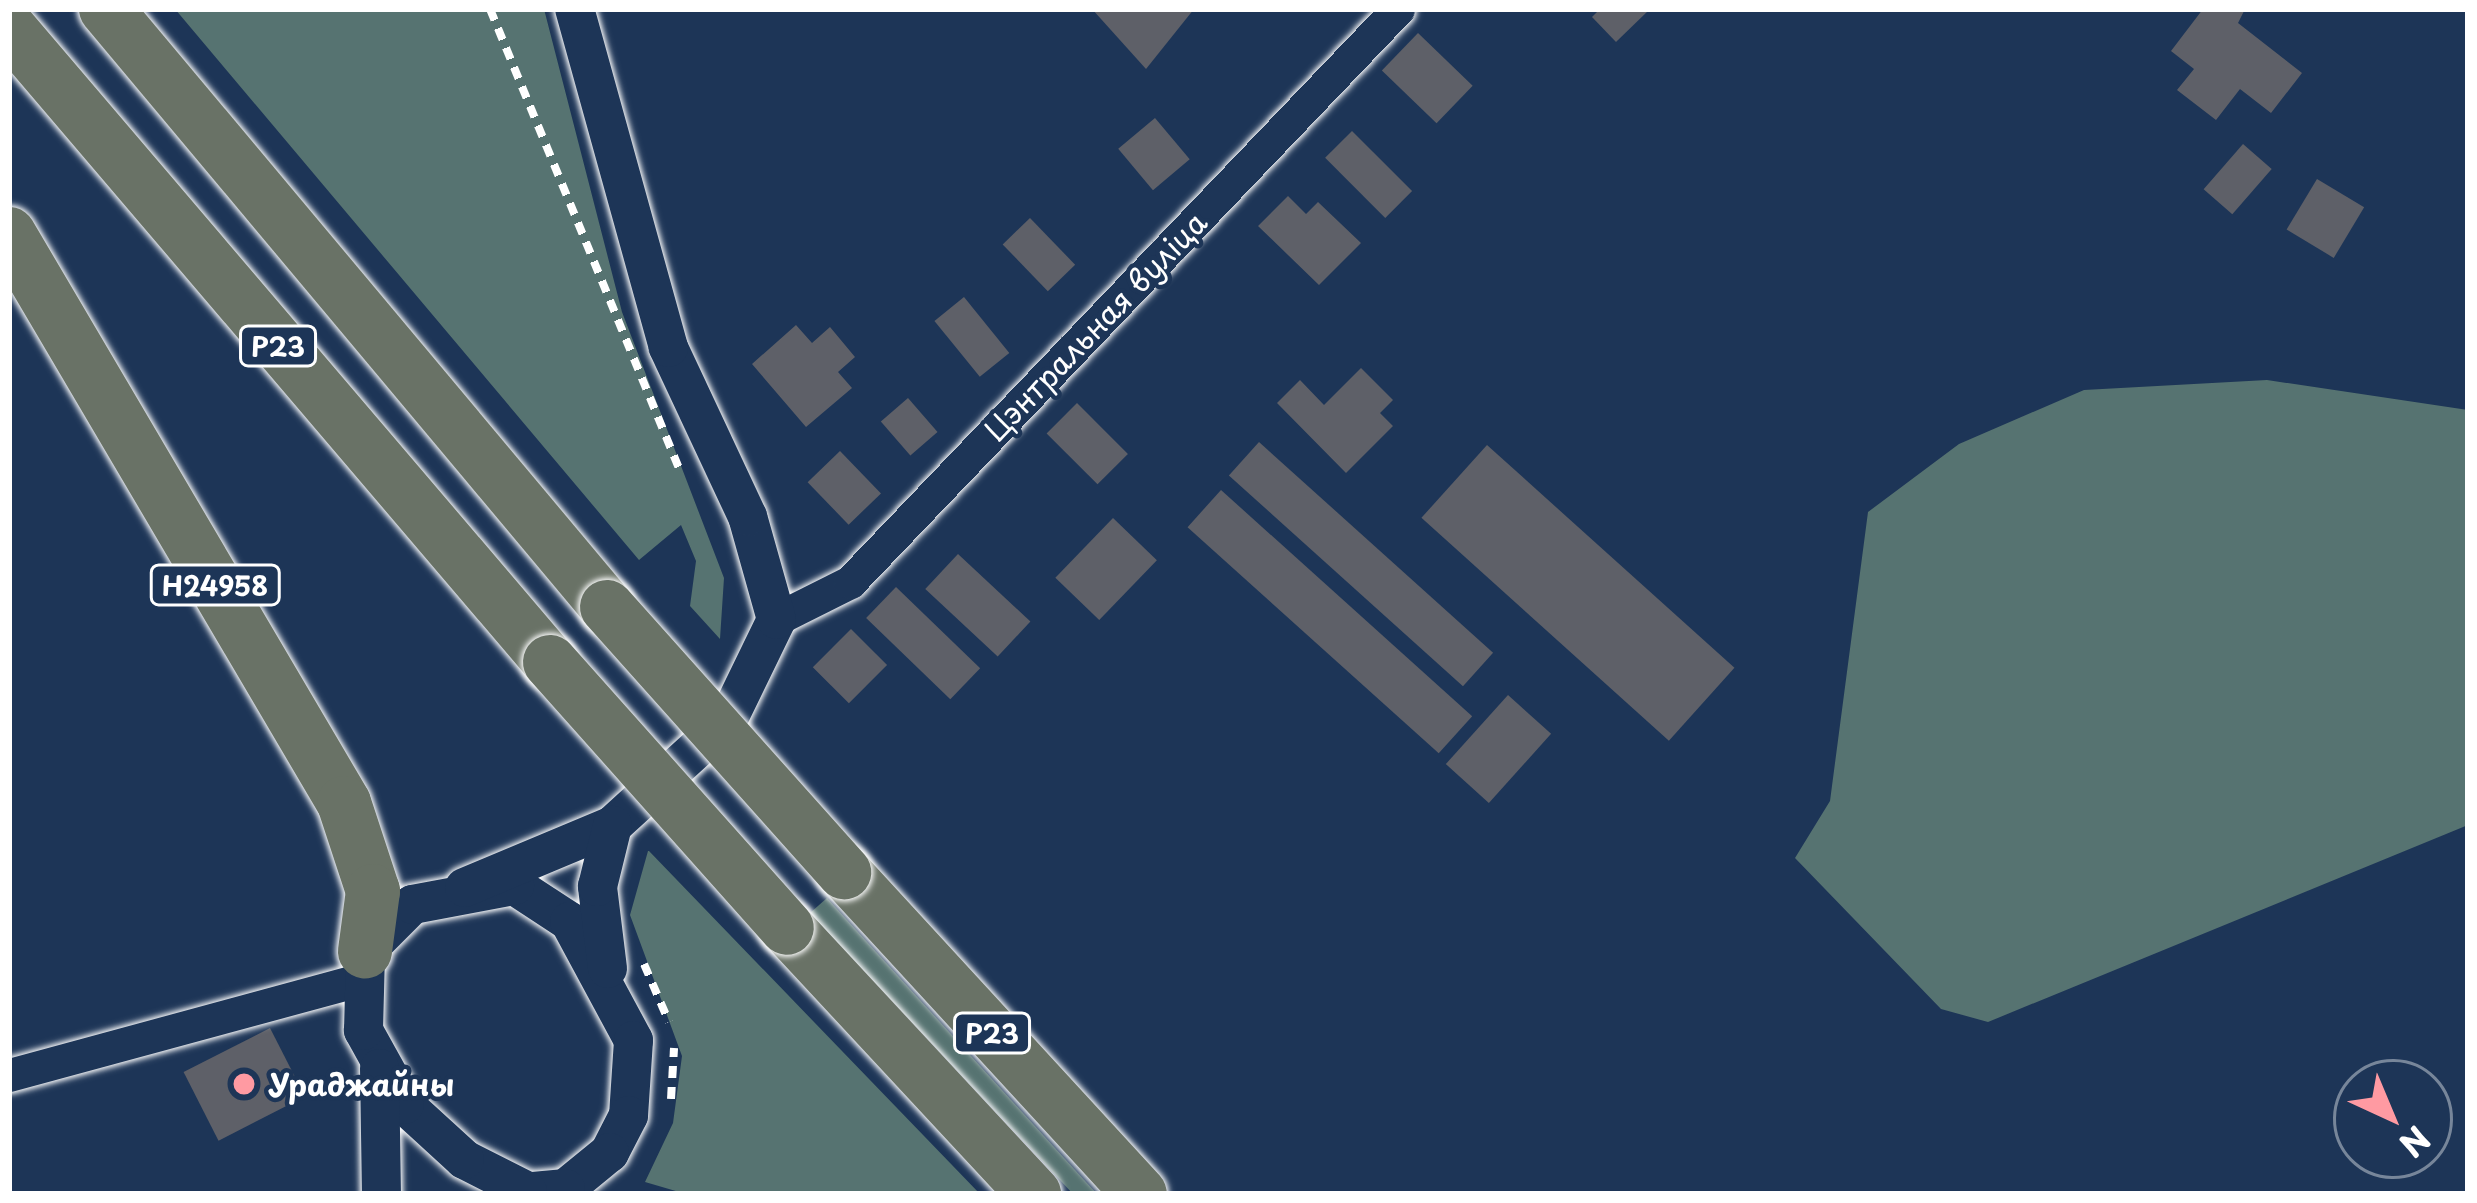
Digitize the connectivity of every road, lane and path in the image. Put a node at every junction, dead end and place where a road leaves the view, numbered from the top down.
1 (106, 9) edge
2 (490, 9) edge
3 (574, 9) edge
4 (1398, 9) edge
5 (9, 28) edge
6 (9, 234) edge
7 (692, 492) dead end
8 (776, 620) junction
9 (612, 825) junction
10 (464, 887) junction
11 (362, 965) junction
12 (616, 996) junction
13 (379, 1068) junction
14 (9, 1076) edge
15 (549, 1192) edge
16 (381, 1194) edge
17 (1034, 1194) edge
18 (1140, 1194) edge

1 - 18 highway, Р23, bridge
2 - 7 path
3 - 8 street
4 - 8 street, Цэнтральная вуліца
5 - 17 highway, Р23, bridge
6 - 11 highway, Н24958
8 - 9 street, Н24958
9 - 10 street, Н24958
9 - 12 street, Н24958
10 - 11 street, Н24958
10 - 12 street, Н24958
11 - 13 street, Н24958
11 - 14 street
12 - 15 street, Н24958
13 - 15 street, Н24958
13 - 16 street, Н24958

